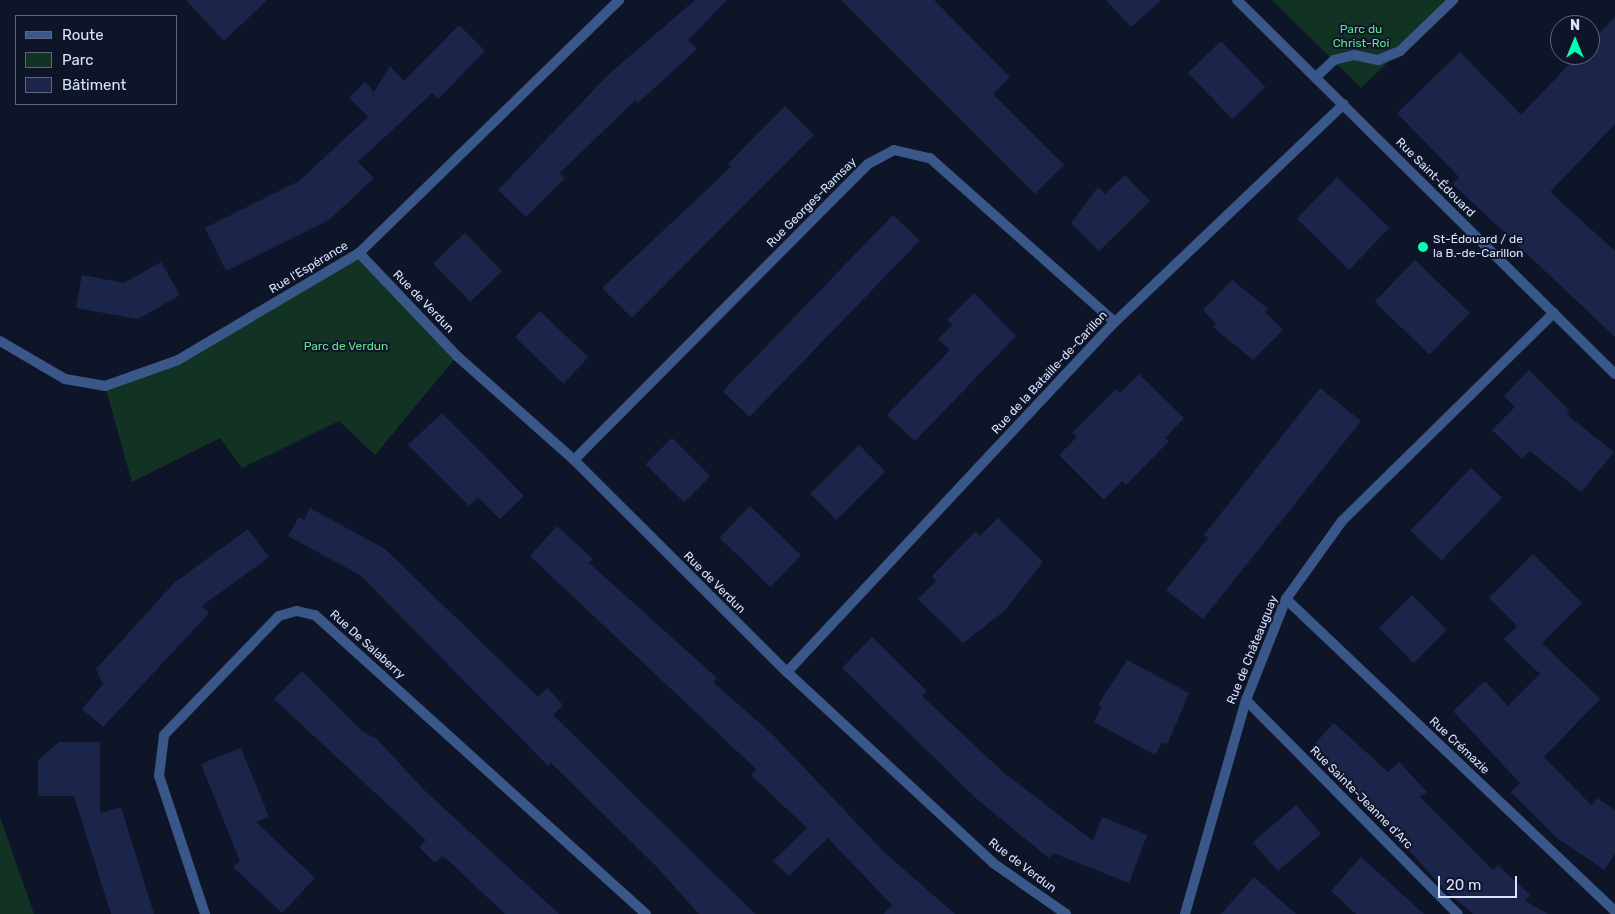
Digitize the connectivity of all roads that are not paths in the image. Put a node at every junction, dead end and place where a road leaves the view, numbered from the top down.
1 (619, 0) edge
2 (1237, 0) edge
3 (1453, 0) edge
4 (1316, 77) junction
5 (1344, 104) junction
6 (359, 254) junction
7 (1554, 313) junction
8 (1115, 322) junction
9 (0, 341) edge
10 (1615, 374) edge
11 (574, 460) junction
12 (1286, 599) junction
13 (787, 672) junction
14 (1246, 700) junction
15 (1615, 911) edge
16 (205, 914) edge
17 (646, 914) edge
18 (1066, 914) edge
19 (1184, 914) edge
20 (1458, 914) edge

1 - 6 street, Rue l'Espérance
2 - 4 street, Rue Saint-Édouard
3 - 4 street
4 - 5 street, Rue Saint-Édouard
5 - 7 street, Rue Saint-Édouard
5 - 8 street, Rue de la Bataille-de-Carillon
6 - 9 street, Rue l'Espérance
6 - 11 street, Rue de Verdun
7 - 10 street, Rue Saint-Édouard
7 - 12 street, Rue de Châteauguay
8 - 11 street, Rue Georges-Ramsay
8 - 13 street, Rue de la Bataille-de-Carillon
11 - 13 street, Rue de Verdun
12 - 14 street, Rue de Châteauguay
12 - 15 street, Rue Crémazie
13 - 18 street, Rue de Verdun
14 - 19 street, Rue de Châteauguay
14 - 20 street, Rue Sainte-Jeanne d'Arc
16 - 17 street, Rue De Salaberry

